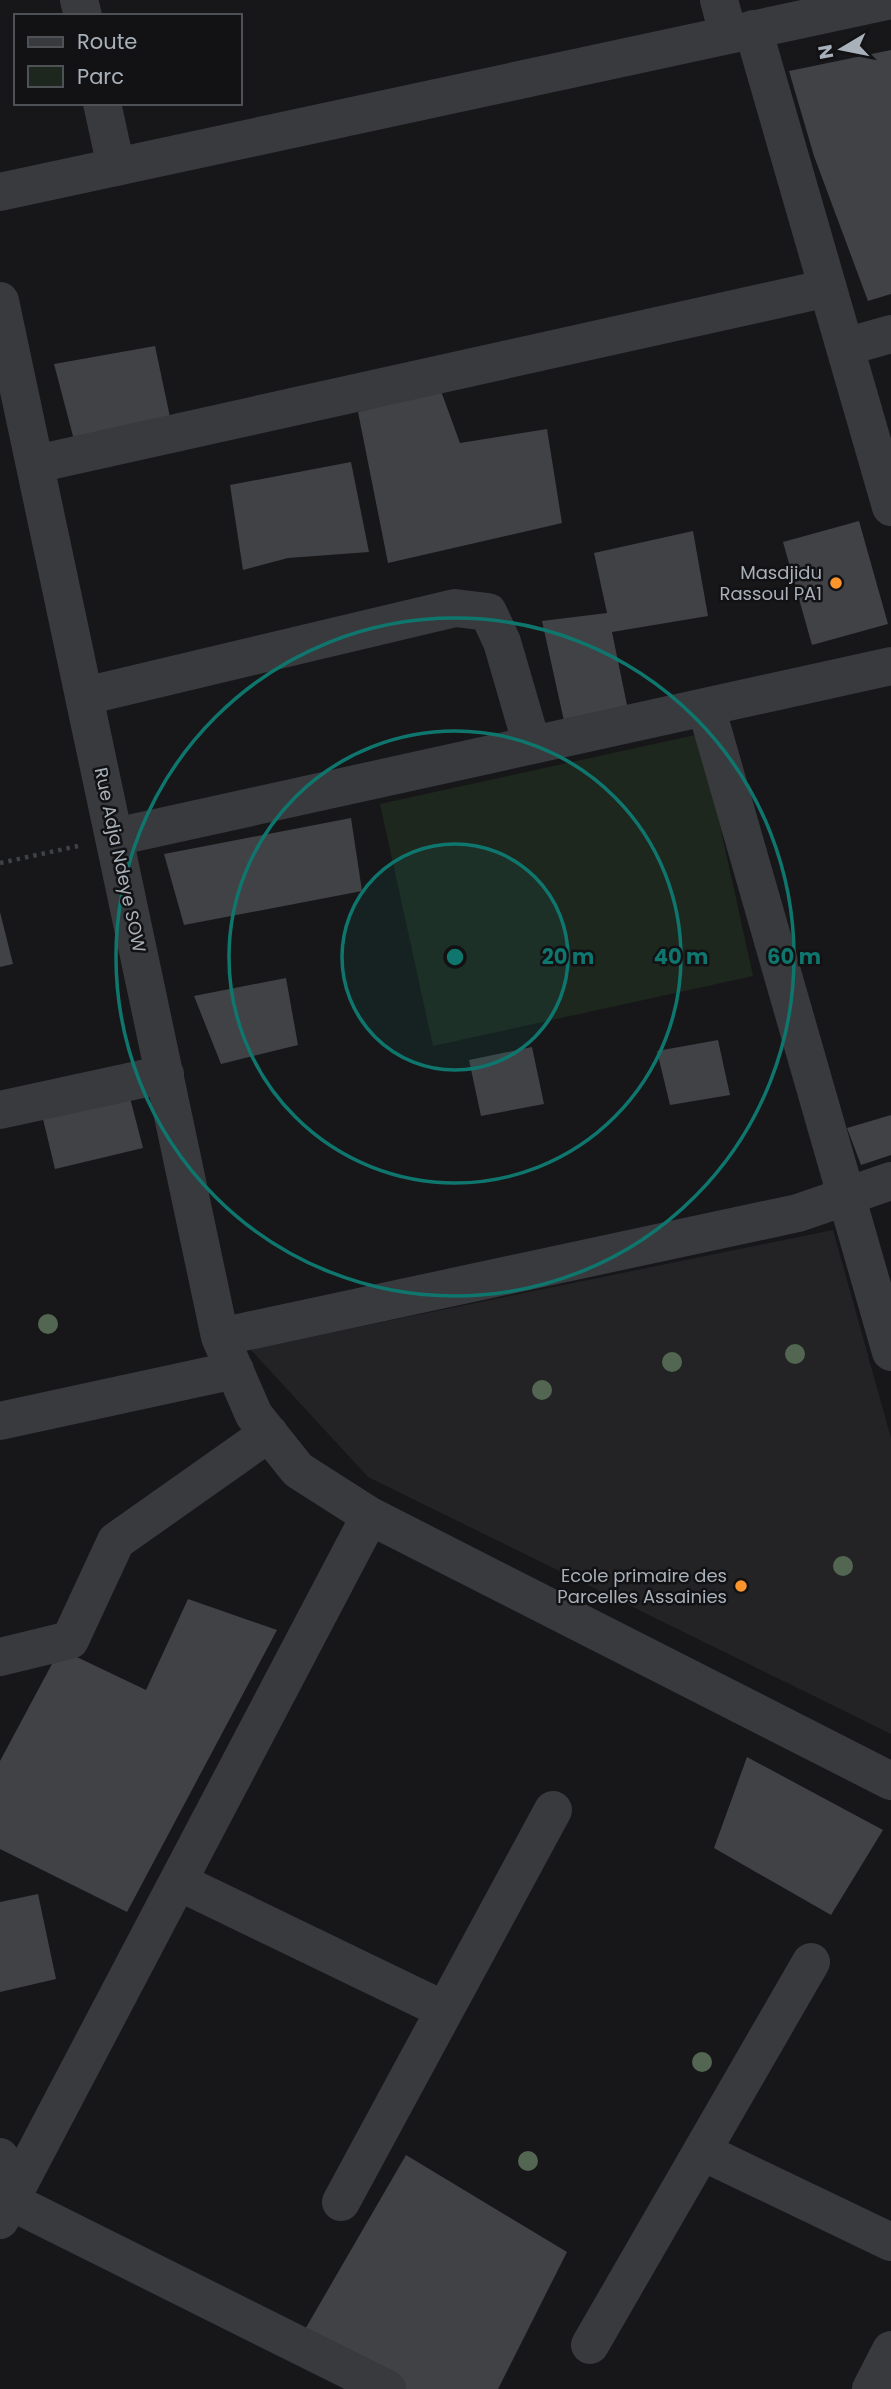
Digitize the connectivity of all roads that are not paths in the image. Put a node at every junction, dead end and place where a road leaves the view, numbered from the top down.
1 (891, 0) edge
2 (733, 21) edge
3 (102, 105) edge
4 (116, 167) junction
5 (0, 192) edge
6 (828, 288) junction
7 (0, 301) edge
8 (891, 334) edge
9 (845, 347) junction
10 (36, 464) junction
11 (891, 507) edge
12 (891, 666) edge
13 (85, 696) junction
14 (706, 707) junction
15 (532, 745) junction
16 (115, 837) junction
17 (164, 1074) junction
18 (0, 1110) edge
19 (891, 1181) edge
20 (846, 1196) junction
21 (891, 1352) edge
22 (228, 1354) junction
23 (0, 1421) edge
24 (262, 1424) junction
25 (370, 1516) junction
26 (0, 1657) edge
27 (891, 1780) edge
28 (553, 1810) dead end
29 (179, 1882) junction
30 (811, 1962) dead end
31 (444, 2010) junction
32 (703, 2152) junction
33 (0, 2157) edge
34 (341, 2202) dead end
35 (5, 2210) edge
36 (891, 2242) edge
37 (590, 2345) dead end
38 (891, 2350) edge
39 (387, 2389) edge
40 (871, 2389) edge

1 - 2 street
2 - 4 street
2 - 6 street
3 - 4 street
4 - 5 street
6 - 9 street
6 - 10 street
7 - 10 street, Rue Adja Ndeye SOW
8 - 9 street
9 - 11 street
10 - 13 street, Rue Adja Ndeye SOW
12 - 14 street
13 - 15 street
13 - 16 street, Rue Adja Ndeye SOW
14 - 15 street
14 - 20 street
15 - 16 street
16 - 17 street, Rue Adja Ndeye SOW
17 - 18 street
17 - 22 street, Rue Adja Ndeye SOW
19 - 20 street
20 - 21 street
20 - 22 street
22 - 23 street
22 - 24 street, Rue Adja Ndeye SOW
24 - 25 street, Rue Adja Ndeye SOW
24 - 26 street
25 - 27 street, Rue Adja Ndeye SOW
25 - 29 street
28 - 31 street
29 - 31 street
29 - 35 street
30 - 32 street
31 - 34 street
32 - 36 street
32 - 37 street
33 - 35 street
35 - 39 street
38 - 40 street

